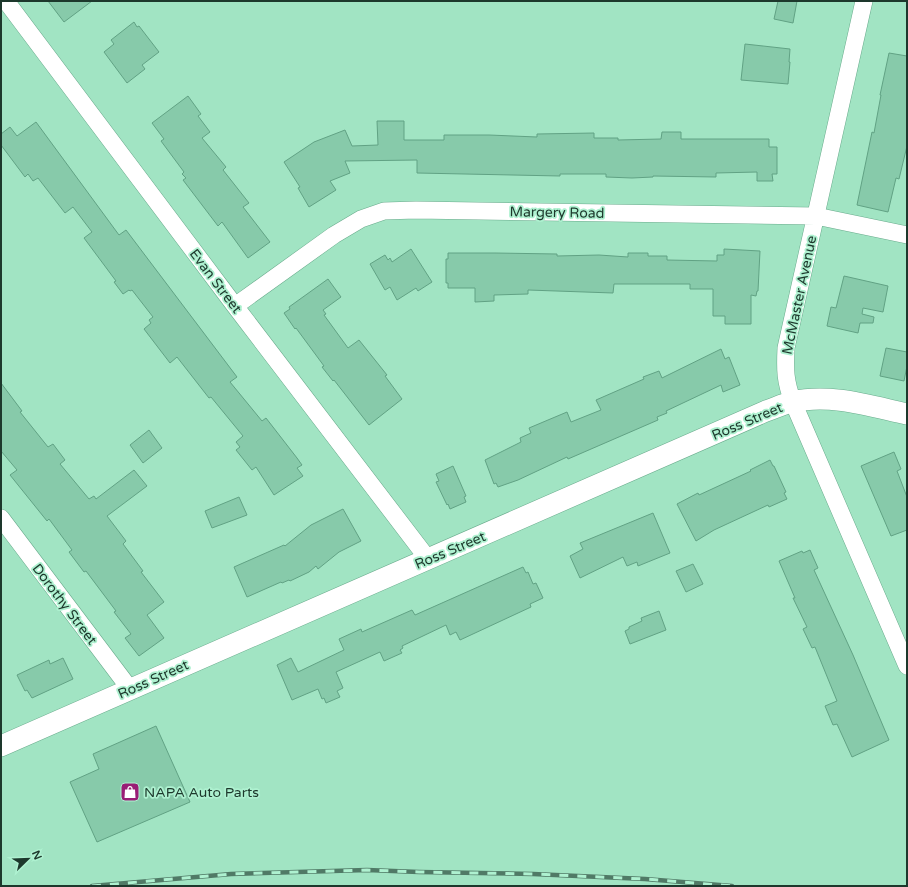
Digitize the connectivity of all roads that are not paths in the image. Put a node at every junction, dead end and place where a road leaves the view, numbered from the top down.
1 (6, 1) edge
2 (864, 1) edge
3 (816, 216) junction
4 (907, 235) edge
5 (235, 306) junction
6 (793, 402) junction
7 (907, 414) edge
8 (1, 518) edge
9 (428, 559) junction
10 (907, 666) edge
11 (130, 689) junction
12 (1, 746) edge

1 - 5 street, Evan Street
2 - 3 street, McMaster Avenue
3 - 4 street, Margery Road
3 - 5 street, Margery Road
3 - 6 street, McMaster Avenue
5 - 9 street, Evan Street
6 - 7 street, Ross Street
6 - 9 street, Ross Street
6 - 10 street, McMaster Avenue
8 - 11 street, Dorothy Street
9 - 11 street, Ross Street
11 - 12 street, Ross Street

